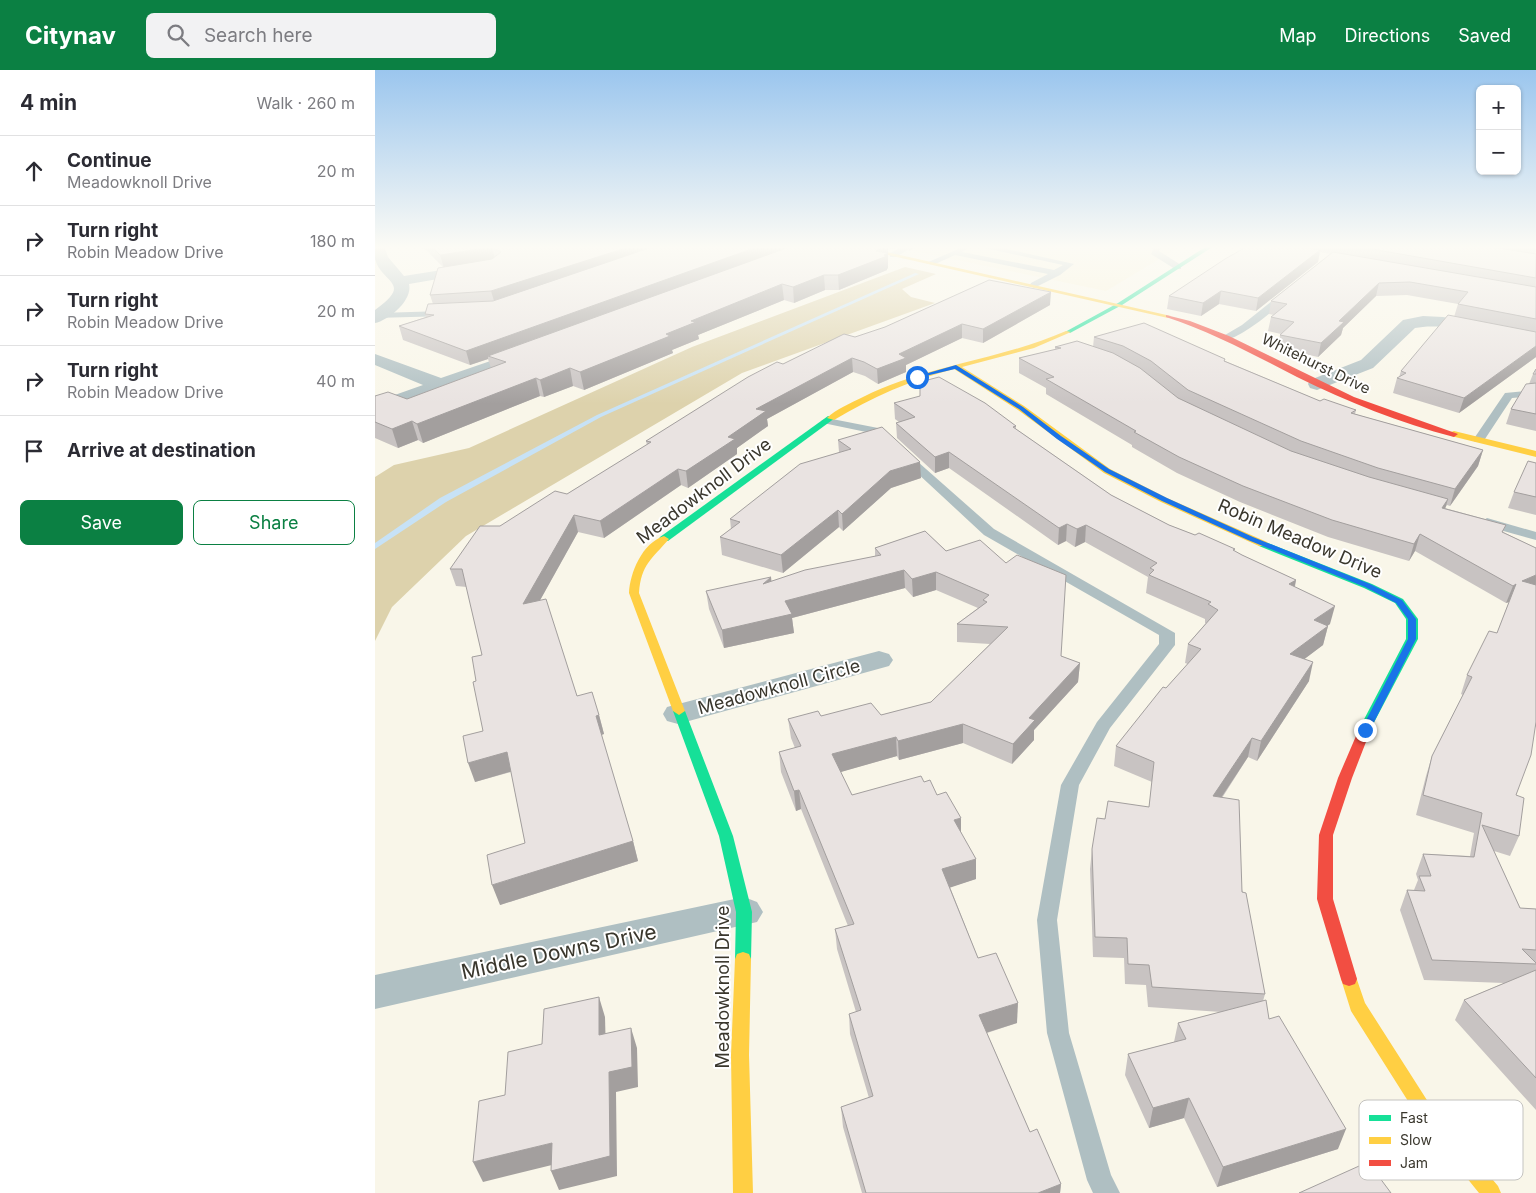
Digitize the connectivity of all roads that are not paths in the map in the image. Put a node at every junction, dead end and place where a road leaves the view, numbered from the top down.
1 (399, 298) edge
2 (1093, 298) edge
3 (1129, 298) edge
4 (1280, 298) edge
5 (1120, 304) junction
6 (453, 313) edge
7 (376, 317) edge
8 (1228, 337) junction
9 (1050, 340) junction
10 (1536, 340) edge
11 (1067, 346) edge
12 (543, 347) edge
13 (375, 359) edge
14 (956, 367) junction
15 (1317, 384) junction
16 (441, 385) junction
17 (1536, 393) edge
18 (375, 410) edge
19 (827, 421) junction
20 (1479, 440) junction
21 (1536, 454) edge
22 (1479, 520) edge
23 (1536, 536) edge
24 (879, 660) dead end
25 (679, 714) junction
26 (744, 912) junction
27 (375, 992) edge
28 (1417, 1100) edge
29 (1480, 1180) edge
30 (743, 1193) edge
31 (1107, 1193) edge
32 (1491, 1193) edge

1 - 7 street
2 - 5 street, Whitehurst Drive
3 - 5 street, Meadowknoll Drive
4 - 8 lane
5 - 8 street, Whitehurst Drive
5 - 9 street, Meadowknoll Drive
6 - 7 lane
8 - 15 street, Whitehurst Drive
9 - 11 lane
9 - 14 street, Meadowknoll Drive
10 - 15 street
12 - 16 street
13 - 16 street
14 - 19 street, Meadowknoll Drive
14 - 28 street, Robin Meadow Drive
15 - 20 street, Whitehurst Drive
16 - 18 street
17 - 20 lane
19 - 25 street, Meadowknoll Drive
19 - 31 lane
20 - 21 street, Whitehurst Drive
22 - 23 lane
24 - 25 street, Meadowknoll Circle
25 - 26 street, Meadowknoll Drive
26 - 27 street, Middle Downs Drive
26 - 30 street, Meadowknoll Drive
29 - 32 street, Robin Meadow Drive

